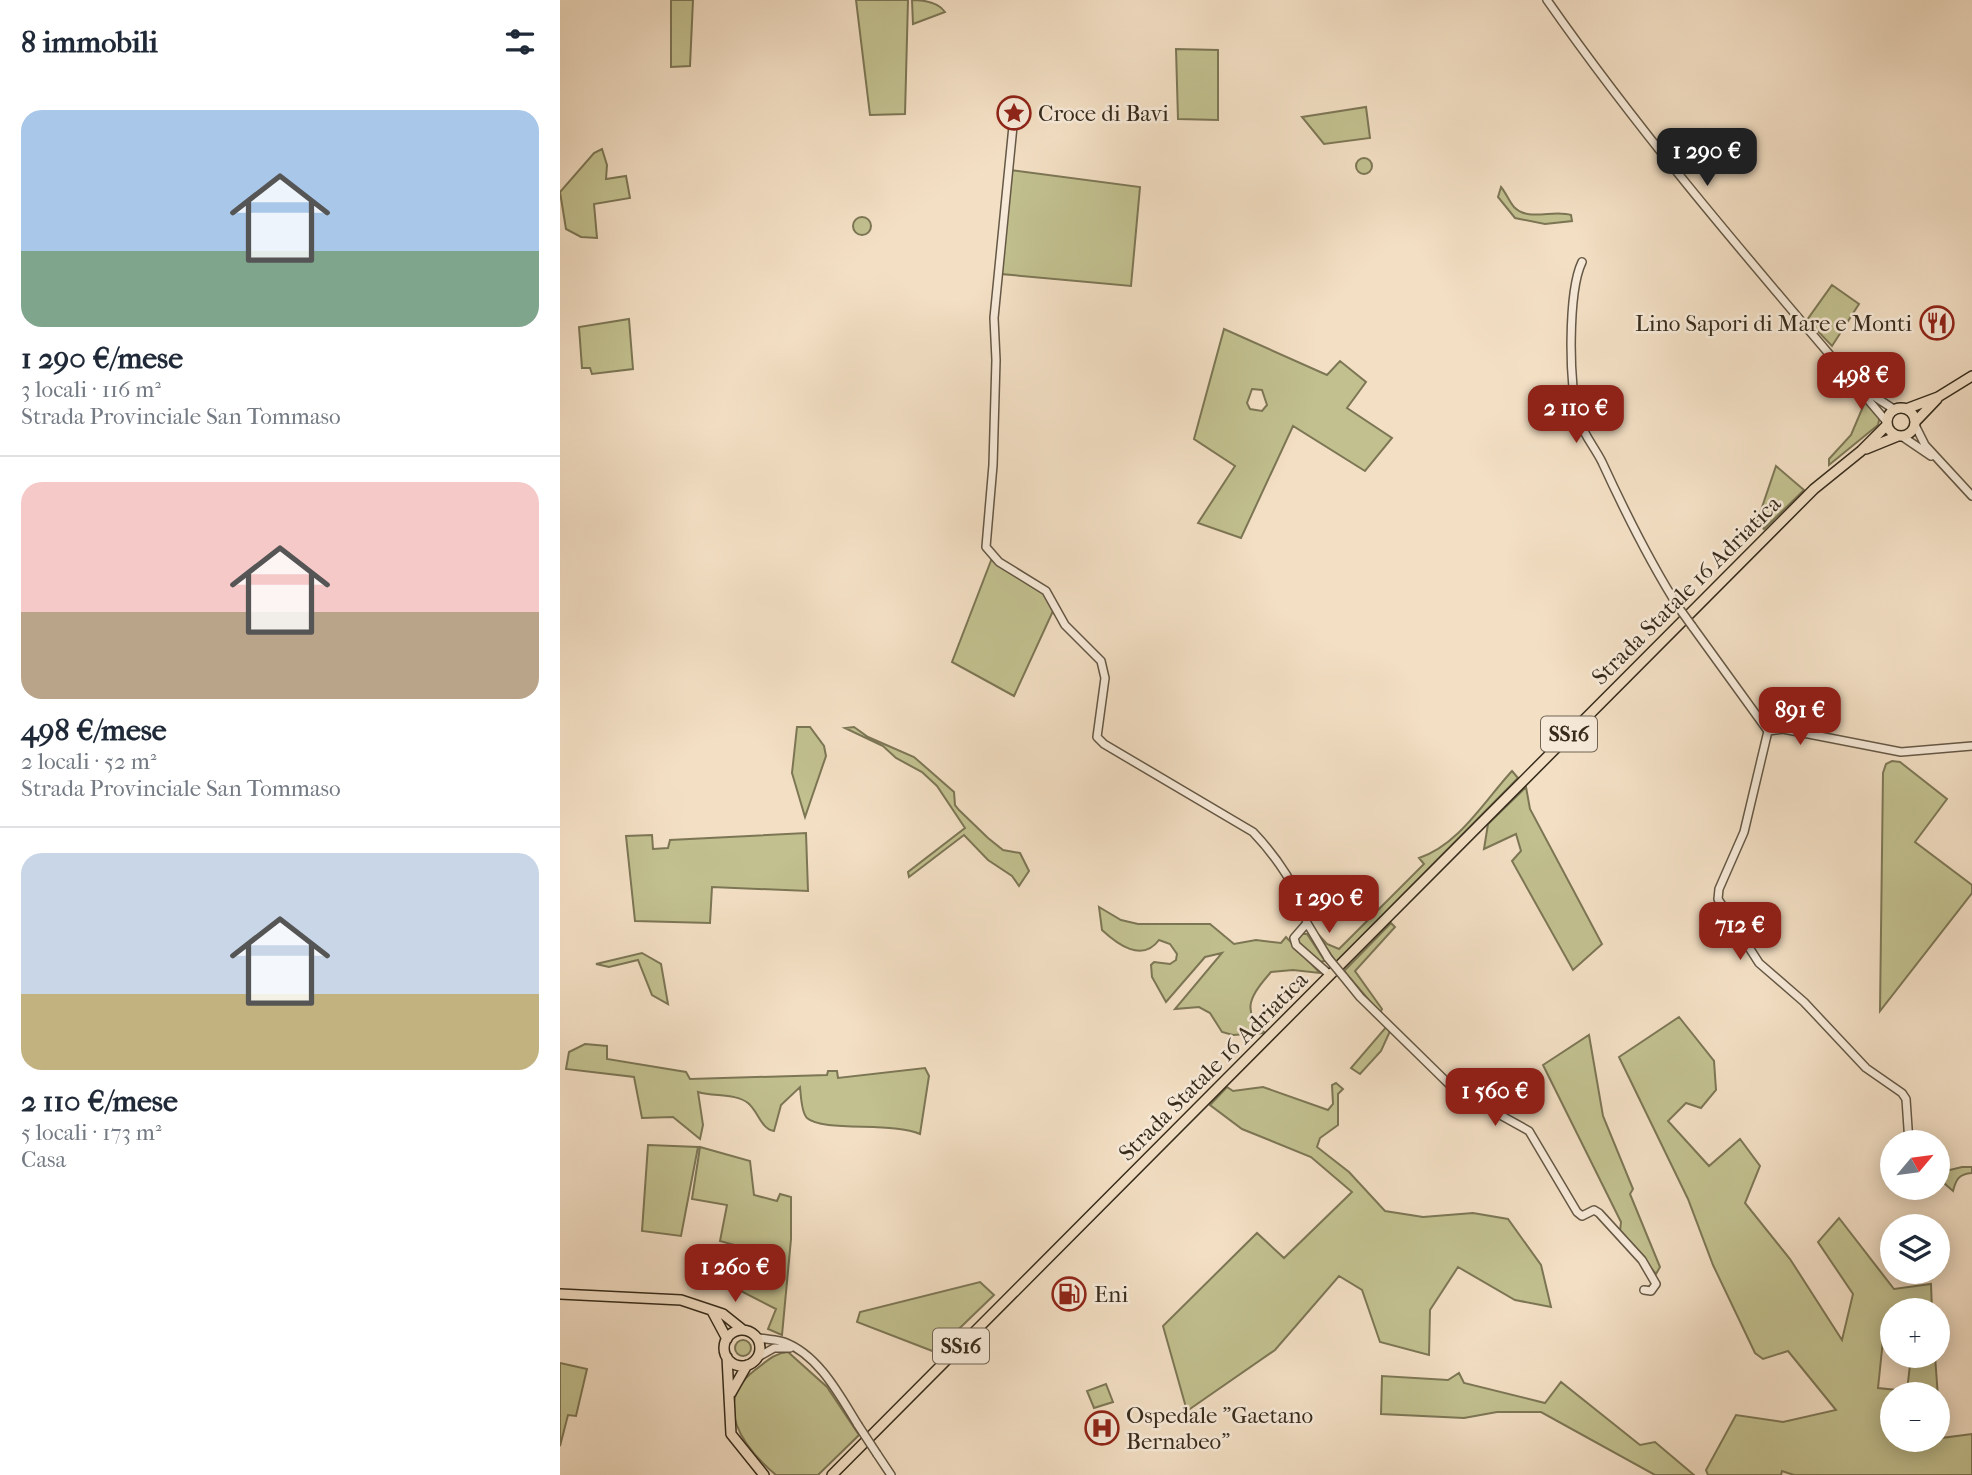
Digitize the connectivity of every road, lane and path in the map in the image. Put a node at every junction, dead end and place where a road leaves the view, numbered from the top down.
1 (1547, 0) edge
2 (1014, 116) dead end
3 (1582, 261) dead end
4 (1972, 376) edge
5 (1856, 384) junction
6 (1938, 397) junction
7 (1906, 409) junction
8 (1895, 410) junction
9 (1915, 423) junction
10 (1887, 424) junction
11 (1900, 436) junction
12 (1861, 452) junction
13 (1936, 458) junction
14 (1972, 496) edge
15 (1768, 731) junction
16 (1972, 747) edge
17 (1307, 923) junction
18 (1328, 977) junction
19 (1908, 1130) edge
20 (1644, 1290) dead end
21 (560, 1294) edge
22 (710, 1309) junction
23 (743, 1330) junction
24 (757, 1337) junction
25 (727, 1339) junction
26 (796, 1349) junction
27 (727, 1357) junction
28 (758, 1357) junction
29 (747, 1365) junction
30 (730, 1398) junction
31 (763, 1474) edge
32 (832, 1475) edge
33 (891, 1475) edge

1 - 5 street
2 - 17 street
3 - 15 street, bridge
4 - 6 main road, SS16
5 - 8 street
5 - 10 street
6 - 7 main road, SS16
6 - 9 main road, SS16
7 - 8 main road, SS16
7 - 9 main road
8 - 10 main road, SS16
9 - 11 main road, SS16
9 - 13 street
10 - 11 main road
10 - 12 main road, Strada Statale 16 Adriatica / SS16
11 - 12 main road, Strada Statale 16 Adriatica / SS16
11 - 13 street
12 - 18 main road, Strada Statale 16 Adriatica / SS16
13 - 14 street
15 - 16 street
15 - 19 street
17 - 18 street
17 - 20 street, bridge
18 - 32 main road, Strada Statale 16 Adriatica / SS16
21 - 22 main road
22 - 23 main road
22 - 25 main road
23 - 24 main road
23 - 25 main road
24 - 26 street
24 - 28 main road
25 - 27 main road
26 - 28 street
26 - 33 street, bridge
27 - 29 main road
27 - 30 main road
28 - 29 main road
29 - 30 main road
30 - 31 main road

